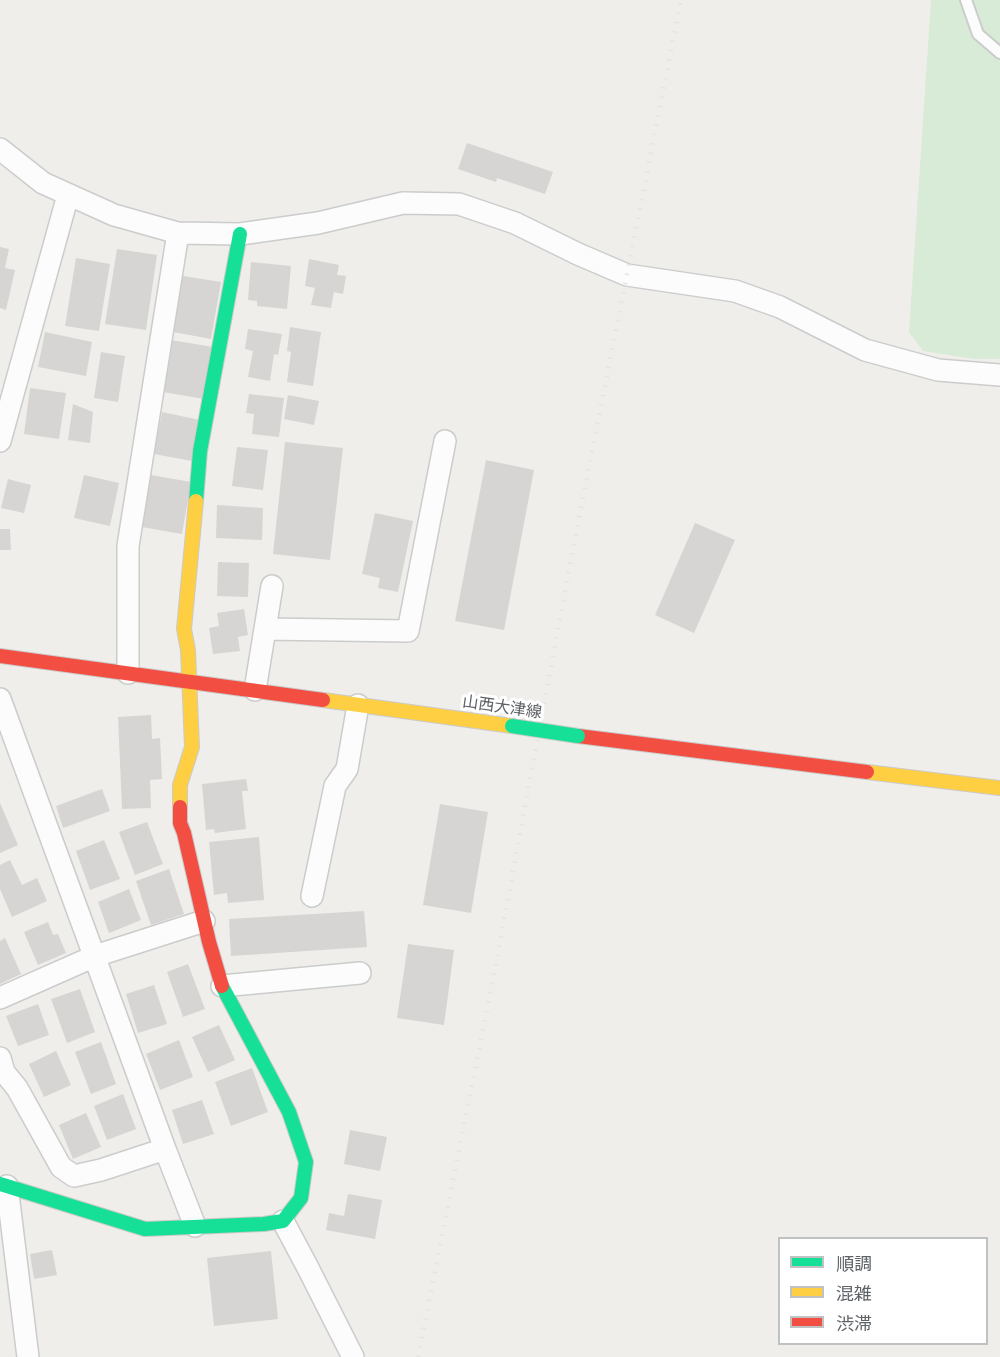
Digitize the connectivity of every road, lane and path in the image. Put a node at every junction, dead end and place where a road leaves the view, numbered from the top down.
1 (966, 0) edge
2 (1000, 53) edge
3 (0, 149) edge
4 (68, 195) junction
5 (178, 233) junction
6 (240, 234) junction
7 (1000, 375) edge
8 (0, 441) edge
9 (444, 441) dead end
10 (272, 586) dead end
11 (265, 629) junction
12 (0, 656) edge
13 (128, 673) junction
14 (190, 681) junction
15 (255, 690) junction
16 (0, 699) edge
17 (358, 705) junction
18 (1000, 788) edge
19 (312, 896) dead end
20 (204, 921) junction
21 (95, 956) junction
22 (360, 973) dead end
23 (222, 986) junction
24 (0, 998) edge
25 (0, 1058) edge
26 (165, 1149) junction
27 (3, 1185) edge
28 (283, 1221) junction
29 (195, 1226) junction
30 (28, 1357) edge
31 (353, 1357) edge

1 - 2 lane
3 - 4 street
4 - 5 street
4 - 8 street
5 - 6 street
5 - 13 street
6 - 7 street
6 - 14 street
9 - 11 street
10 - 11 street
11 - 15 street
12 - 13 street, 山西大津線
13 - 14 street, 山西大津線
14 - 15 street, 山西大津線
14 - 20 street
15 - 17 street, 山西大津線
16 - 21 street
17 - 18 street, 山西大津線, bridge
17 - 19 street
20 - 21 street
20 - 23 street
21 - 24 street
21 - 26 street
22 - 23 street
23 - 28 street
25 - 26 street
26 - 29 street
27 - 29 street
27 - 30 street
28 - 29 street
28 - 31 street

